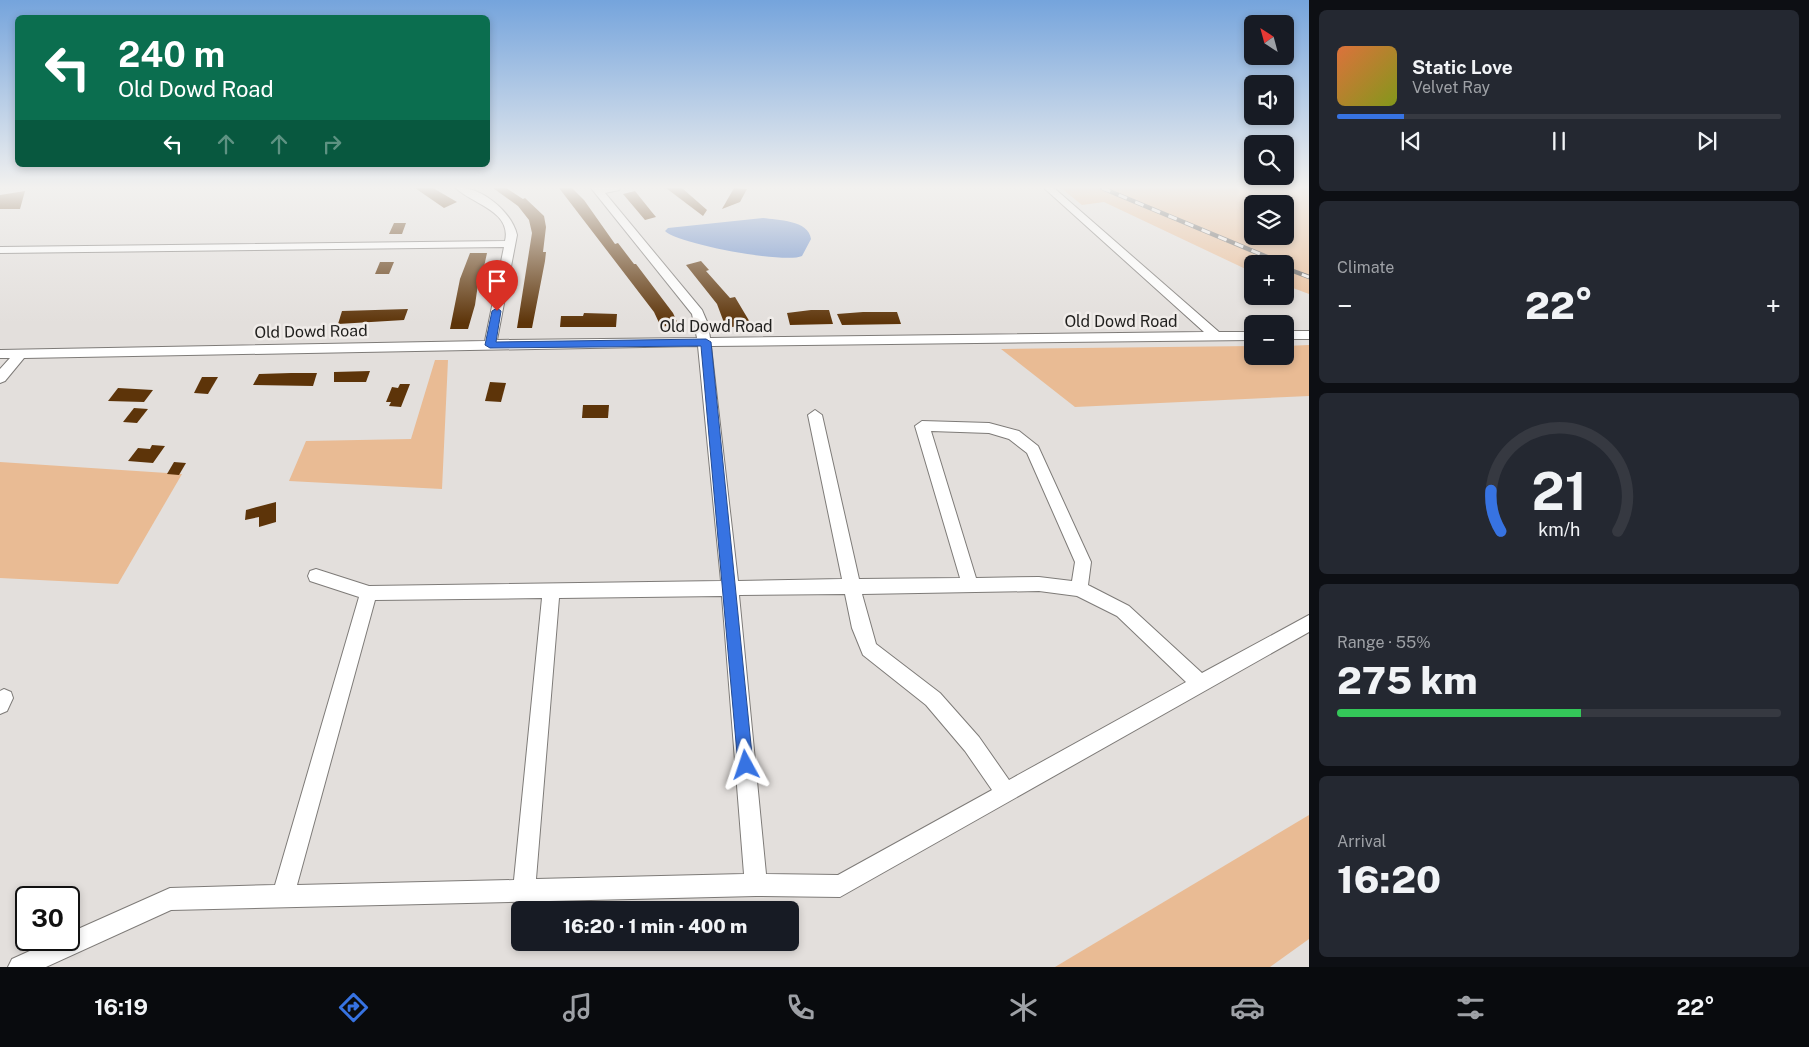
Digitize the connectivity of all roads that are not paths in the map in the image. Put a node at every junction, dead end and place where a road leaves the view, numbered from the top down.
1 (511, 233) edge
2 (634, 233) edge
3 (1100, 233) edge
4 (510, 244) junction
5 (0, 250) edge
6 (1294, 335) edge
7 (1309, 335) edge
8 (1217, 336) junction
9 (1244, 336) edge
10 (706, 342) junction
11 (490, 345) junction
12 (0, 354) edge
13 (20, 354) junction
14 (0, 378) edge
15 (815, 415) dead end
16 (316, 576) dead end
17 (970, 584) junction
18 (730, 586) junction
19 (853, 586) junction
20 (1079, 589) junction
21 (551, 590) junction
22 (369, 593) junction
23 (1309, 623) edge
24 (1201, 684) junction
25 (1006, 793) junction
26 (756, 885) junction
27 (524, 890) junction
28 (283, 896) junction
29 (20, 967) edge

1 - 4 street
2 - 10 street
3 - 8 street
4 - 5 street
4 - 11 street
6 - 7 street
8 - 9 street, Old Dowd Road
8 - 10 street, Old Dowd Road
10 - 11 street, Old Dowd Road
10 - 18 street
11 - 13 street, Old Dowd Road
12 - 13 street, Old Dowd Road
13 - 14 street
15 - 19 street
16 - 22 street
17 - 19 street
17 - 20 street
17 - 20 street
18 - 19 street
18 - 21 street
18 - 26 street
19 - 25 street
20 - 24 street
21 - 22 street
21 - 27 street
22 - 28 street
23 - 24 street
24 - 25 street
25 - 26 street
26 - 27 street
27 - 28 street
28 - 29 street

